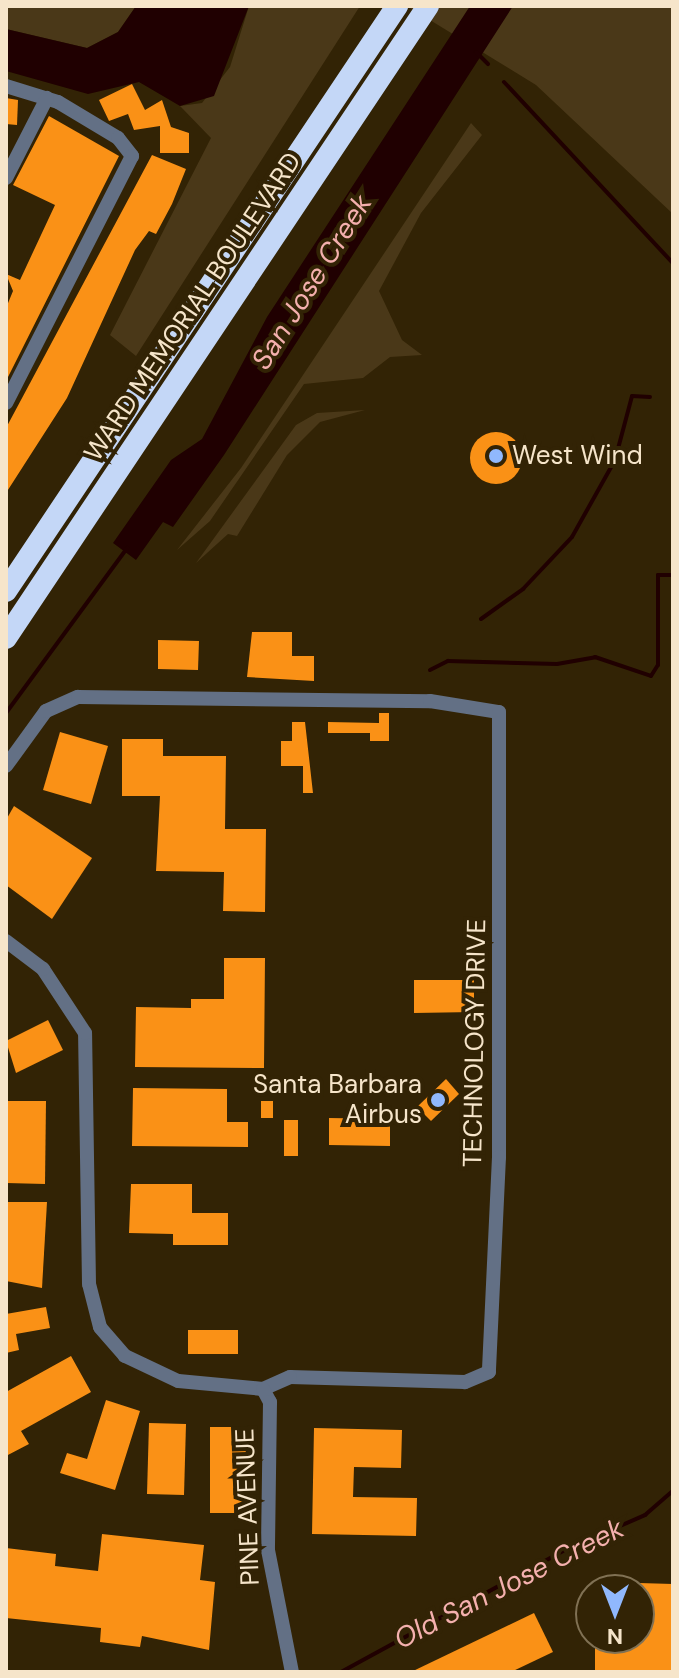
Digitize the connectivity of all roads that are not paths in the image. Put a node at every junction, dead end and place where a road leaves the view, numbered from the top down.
1 (397, 6) edge
2 (428, 6) edge
3 (6, 86) edge
4 (47, 98) junction
5 (6, 178) edge
6 (6, 403) edge
7 (6, 591) edge
8 (6, 638) edge
9 (6, 766) edge
10 (6, 941) edge
11 (263, 1389) junction
12 (292, 1672) edge

1 - 7 highway, WARD MEMORIAL BOULEVARD
2 - 8 highway, WARD MEMORIAL BOULEVARD
3 - 4 street
4 - 5 street
4 - 6 street
9 - 11 street, TECHNOLOGY DRIVE
10 - 11 street
11 - 12 street, PINE AVENUE

